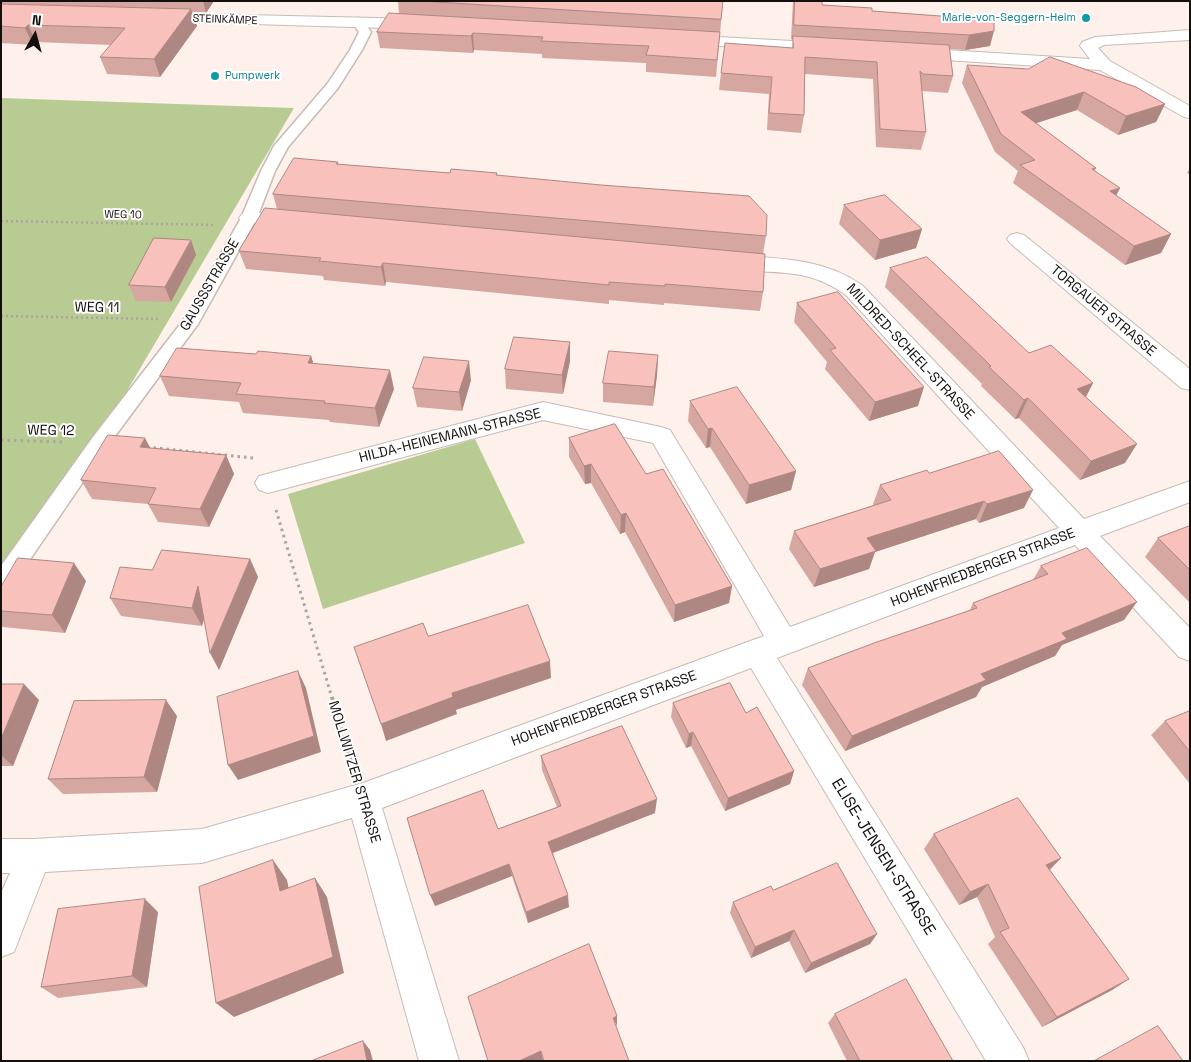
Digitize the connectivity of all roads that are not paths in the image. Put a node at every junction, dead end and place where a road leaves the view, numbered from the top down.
1 (368, 8) dead end
2 (139, 18) edge
3 (358, 22) junction
4 (437, 25) edge
5 (1190, 34) edge
6 (670, 39) edge
7 (846, 50) edge
8 (896, 52) edge
9 (1104, 65) junction
10 (1190, 113) edge
11 (247, 222) junction
12 (318, 224) edge
13 (1017, 239) dead end
14 (706, 259) edge
15 (1190, 382) edge
16 (268, 483) road end
17 (1190, 491) edge
18 (1079, 532) junction
19 (1, 584) edge
20 (770, 647) junction
21 (1190, 648) edge
22 (362, 799) junction
23 (17, 856) edge
24 (1, 939) edge
25 (439, 1061) edge
26 (1009, 1061) edge

1 - 3 street
2 - 3 street, STEINKÄMPE
3 - 4 street, STEINKÄMPE
3 - 11 lane, GAUSSSTRASSE
5 - 9 street
6 - 7 street
8 - 9 street
9 - 10 street
11 - 12 street
11 - 19 lane, GAUSSSTRASSE
13 - 15 street, TORGAUER STRASSE
14 - 18 street, MILDRED-SCHEEL-STRASSE
16 - 20 street, HILDA-HEINEMANN-STRASSE
17 - 18 street, HOHENFRIEDBERGER STRASSE
18 - 20 street, HOHENFRIEDBERGER STRASSE
18 - 21 street, MILDRED-SCHEEL-STRASSE
20 - 22 street, HOHENFRIEDBERGER STRASSE
20 - 26 street, ELISE-JENSEN-STRASSE
22 - 23 street, HOHENFRIEDBERGER STRASSE
22 - 25 street, MOLLWITZER STRASSE
23 - 24 street

